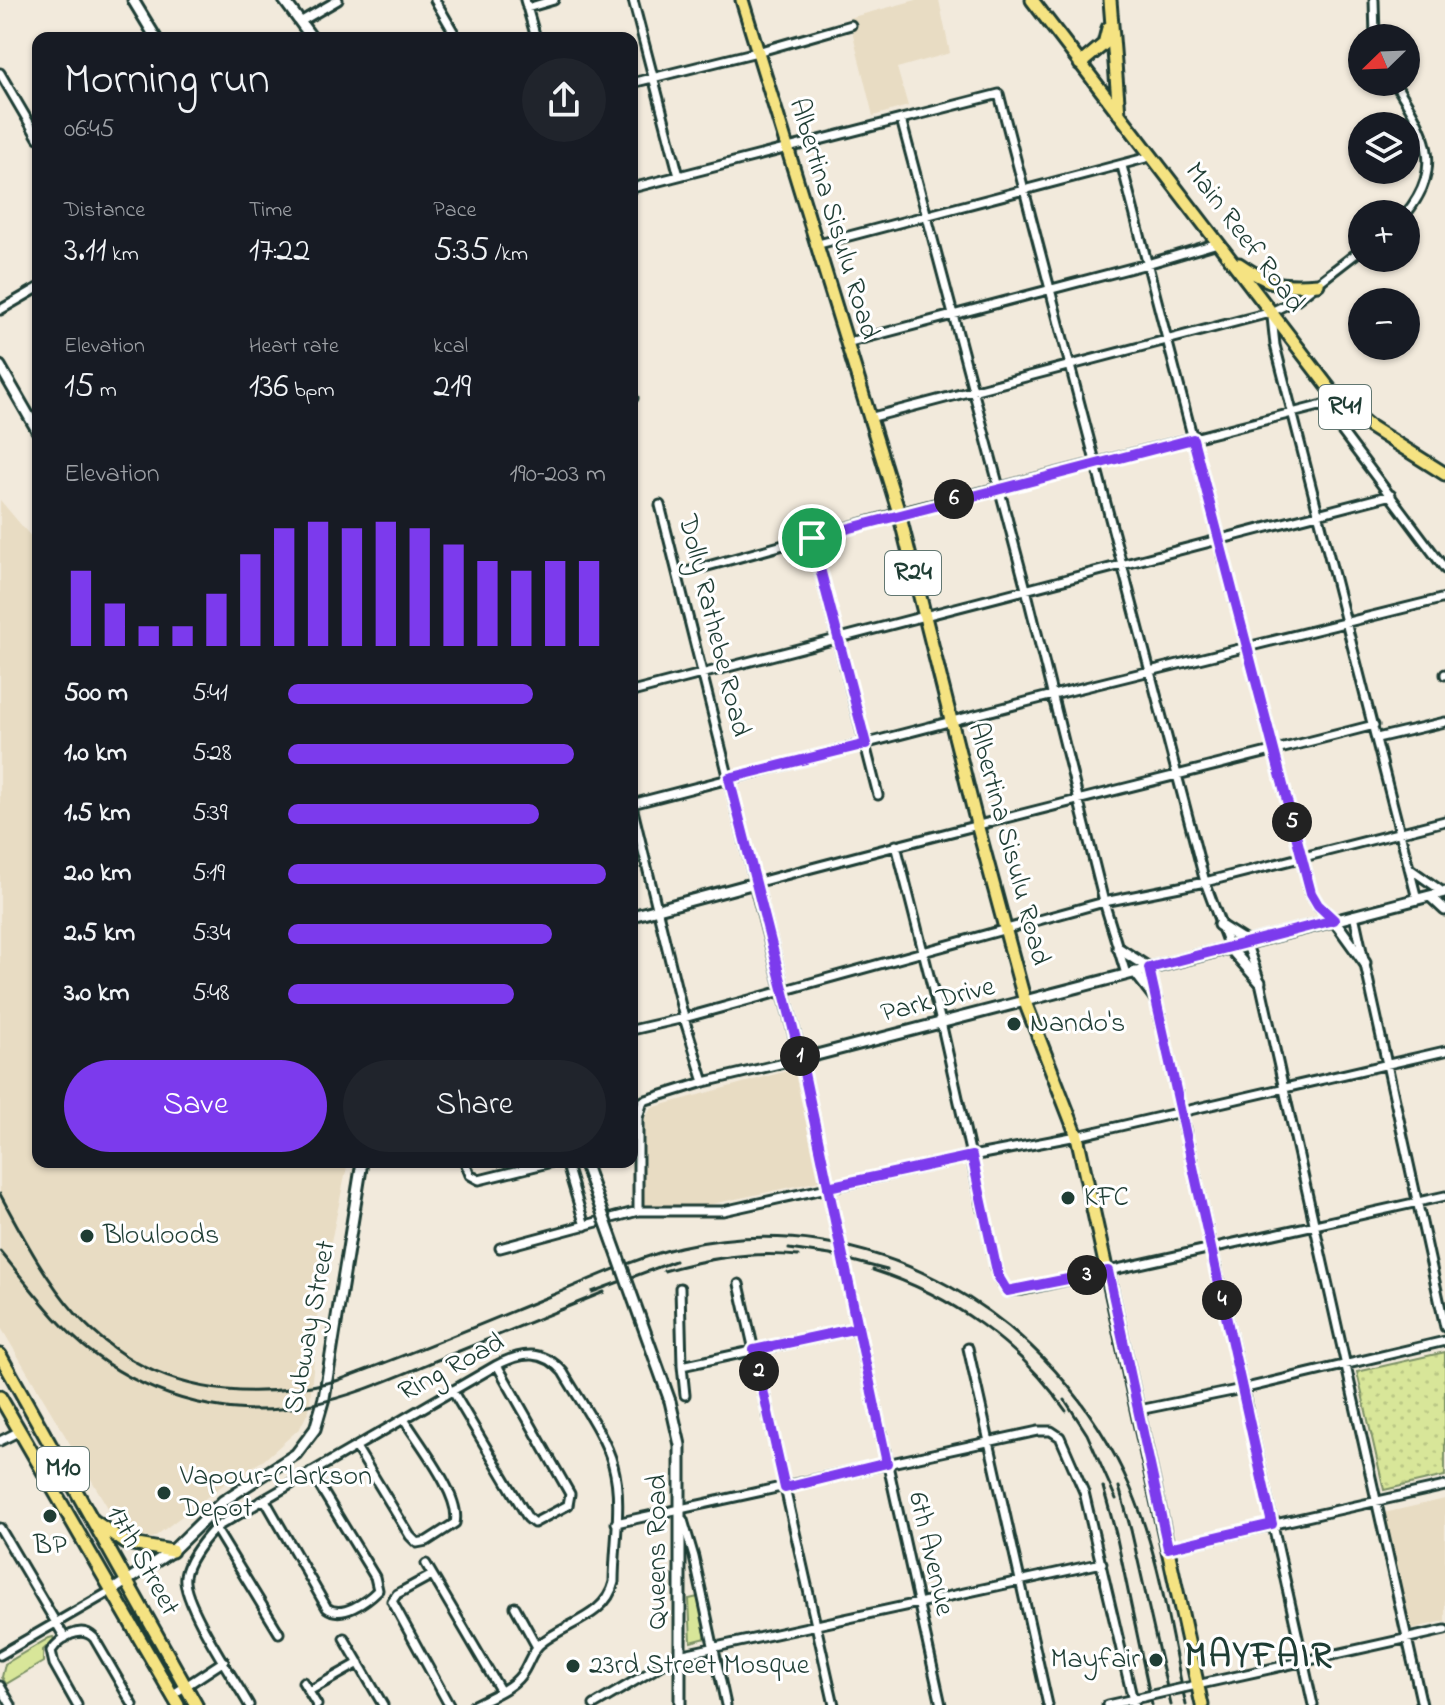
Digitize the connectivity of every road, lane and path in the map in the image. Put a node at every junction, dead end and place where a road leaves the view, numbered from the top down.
1 (133, 0) edge
2 (284, 0) edge
3 (338, 0) edge
4 (435, 0) edge
5 (554, 0) edge
6 (633, 0) edge
7 (742, 0) edge
8 (1032, 0) edge
9 (1110, 0) edge
10 (1374, 0) edge
11 (526, 4) edge
12 (300, 22) junction
13 (1375, 24) edge
14 (851, 25) dead end
15 (152, 32) edge
16 (308, 32) edge
17 (454, 32) edge
18 (534, 32) edge
19 (757, 52) junction
20 (1080, 64) junction
21 (0, 73) edge
22 (653, 77) junction
23 (638, 81) edge
24 (1403, 96) edge
25 (1119, 115) junction
26 (901, 119) junction
27 (32, 128) edge
28 (786, 149) junction
29 (1153, 156) junction
30 (1438, 161) dead end
31 (1122, 166) junction
32 (679, 176) junction
33 (638, 186) edge
34 (1025, 191) junction
35 (1429, 195) dead end
36 (1420, 202) edge
37 (926, 214) junction
38 (1219, 242) junction
39 (815, 245) junction
40 (1231, 259) junction
41 (1348, 260) edge
42 (1147, 264) junction
43 (1318, 284) junction
44 (1051, 289) junction
45 (32, 291) edge
46 (0, 310) edge
47 (953, 313) junction
48 (1271, 315) junction
49 (1167, 340) junction
50 (846, 343) junction
51 (0, 366) edge
52 (1072, 366) junction
53 (974, 390) junction
54 (1339, 401) junction
55 (1322, 405) junction
56 (1294, 412) junction
57 (869, 418) junction
58 (32, 422) edge
59 (1193, 439) junction
60 (1097, 463) junction
61 (1445, 474) edge
62 (999, 488) junction
63 (1391, 495) junction
64 (660, 505) dead end
65 (899, 513) junction
66 (1321, 514) junction
67 (812, 538) junction
68 (1219, 540) junction
69 (1122, 565) junction
70 (1445, 569) edge
71 (679, 574) junction
72 (1026, 589) junction
73 (1445, 598) edge
74 (924, 615) junction
75 (1347, 621) junction
76 (839, 637) junction
77 (1247, 646) junction
78 (1149, 671) junction
79 (702, 673) junction
80 (638, 690) edge
81 (1053, 695) junction
82 (952, 721) junction
83 (1445, 722) edge
84 (1374, 725) junction
85 (1377, 738) junction
86 (866, 744) junction
87 (1274, 751) junction
88 (1176, 776) junction
89 (729, 778) junction
90 (878, 795) dead end
91 (1079, 799) junction
92 (638, 803) edge
93 (1445, 821) edge
94 (977, 824) junction
95 (638, 830) edge
96 (1400, 832) junction
97 (896, 845) junction
98 (1302, 857) junction
99 (1407, 866) junction
100 (1205, 882) junction
101 (755, 883) junction
102 (1444, 892) edge
103 (1430, 896) junction
104 (1417, 899) junction
105 (1104, 902) junction
106 (657, 909) junction
107 (1445, 910) edge
108 (638, 914) edge
109 (1354, 915) junction
110 (1334, 920) junction
111 (1219, 925) junction
112 (1004, 931) junction
113 (1246, 942) junction
114 (1229, 947) junction
115 (1118, 948) junction
116 (924, 953) junction
117 (1365, 963) junction
118 (1149, 968) junction
119 (1130, 973) junction
120 (1260, 982) junction
121 (783, 991) junction
122 (1155, 998) junction
123 (1025, 1002) junction
124 (684, 1018) junction
125 (941, 1022) junction
126 (638, 1029) edge
127 (1445, 1051) edge
128 (801, 1059) junction
129 (1386, 1065) junction
130 (704, 1082) junction
131 (1284, 1089) junction
132 (1179, 1112) junction
133 (1077, 1136) junction
134 (972, 1156) junction
135 (361, 1168) edge
136 (467, 1168) edge
137 (529, 1168) edge
138 (568, 1168) edge
139 (586, 1168) edge
140 (828, 1187) junction
141 (1445, 1196) edge
142 (1418, 1202) junction
143 (638, 1211) junction
144 (585, 1226) junction
145 (1315, 1226) junction
146 (500, 1248) dead end
147 (1211, 1248) junction
148 (1108, 1271) junction
149 (739, 1284) dead end
150 (680, 1288) dead end
151 (1445, 1327) edge
152 (857, 1328) junction
153 (1445, 1341) edge
154 (968, 1348) dead end
155 (754, 1350) junction
156 (0, 1355) edge
157 (497, 1365) junction
158 (1345, 1365) junction
159 (682, 1366) junction
160 (1242, 1389) junction
161 (452, 1390) junction
162 (685, 1395) dead end
163 (0, 1397) edge
164 (1139, 1410) junction
165 (404, 1419) junction
166 (20, 1431) junction
167 (0, 1441) edge
168 (990, 1443) junction
169 (356, 1447) junction
170 (887, 1463) junction
171 (311, 1472) junction
172 (1445, 1486) edge
173 (785, 1488) junction
174 (265, 1500) junction
175 (1375, 1502) junction
176 (680, 1511) junction
177 (93, 1521) junction
178 (616, 1523) junction
179 (1272, 1524) junction
180 (0, 1528) edge
181 (215, 1528) junction
182 (1168, 1548) junction
183 (172, 1551) junction
184 (1102, 1563) junction
185 (426, 1564) dead end
186 (432, 1575) junction
187 (1020, 1581) junction
188 (125, 1582) junction
189 (111, 1591) junction
190 (919, 1604) junction
191 (515, 1607) dead end
192 (56, 1624) junction
193 (816, 1627) junction
194 (1445, 1630) edge
195 (279, 1633) dead end
196 (65, 1638) junction
197 (344, 1638) dead end
198 (1407, 1639) junction
199 (537, 1647) junction
200 (714, 1647) junction
201 (0, 1655) edge
202 (679, 1655) junction
203 (224, 1661) junction
204 (1303, 1662) junction
205 (359, 1663) junction
206 (303, 1682) dead end
207 (1198, 1685) junction
208 (0, 1686) edge
209 (185, 1687) junction
210 (500, 1690) junction
211 (309, 1691) junction
212 (175, 1700) edge
213 (1133, 1702) edge
214 (11, 1705) edge
215 (77, 1705) edge
216 (133, 1705) edge
217 (196, 1705) edge
218 (249, 1705) edge
219 (317, 1705) edge
220 (383, 1705) edge
221 (449, 1705) edge
222 (474, 1705) edge
223 (594, 1705) edge
224 (680, 1705) edge
225 (726, 1705) edge
226 (834, 1705) edge
227 (941, 1705) edge
228 (1048, 1705) edge
229 (1107, 1705) edge
230 (1202, 1705) edge
231 (1313, 1705) edge
232 (1422, 1705) edge

1 - 15 street
2 - 12 street
3 - 12 street
4 - 17 street
5 - 11 street
6 - 22 street
7 - 19 main road, Albertina Sisulu Road / R24
8 - 20 main road, Main Reef Road / R41
9 - 20 main road
9 - 25 main road
10 - 13 street
11 - 18 street
12 - 16 street
14 - 19 street
19 - 22 street
19 - 28 main road, Albertina Sisulu Road / R24
20 - 25 main road, Main Reef Road / R41
21 - 27 street
22 - 23 street
22 - 32 street
24 - 30 street
25 - 29 main road, Main Reef Road / R41
26 - 28 street
26 - 34 street
26 - 37 street
28 - 32 street
28 - 39 main road, Albertina Sisulu Road / R24
29 - 31 street
29 - 38 main road, Main Reef Road / R41
31 - 34 street
31 - 42 street
32 - 33 street
34 - 37 street
34 - 44 street
35 - 36 street
37 - 39 street
37 - 47 street
38 - 40 main road, Main Reef Road / R41
38 - 42 street
39 - 50 main road, Albertina Sisulu Road / R24
40 - 43 main road
40 - 48 main road, Main Reef Road / R41
41 - 43 street
42 - 44 street
42 - 49 street
43 - 48 street
44 - 47 street
44 - 52 street
45 - 46 street
47 - 50 street
47 - 53 street
48 - 49 street
48 - 54 main road, Main Reef Road / R41
48 - 56 street
49 - 52 street
49 - 59 street
50 - 57 main road, Albertina Sisulu Road / R24
51 - 58 street
52 - 53 street
52 - 60 street
53 - 57 street
53 - 62 street
54 - 55 street
54 - 61 main road, Main Reef Road / R41
55 - 56 street
55 - 63 street
56 - 59 street
56 - 66 street
57 - 65 main road, Albertina Sisulu Road / R24
59 - 60 street
59 - 68 street
60 - 62 street
60 - 69 street
62 - 65 street
62 - 72 street
63 - 66 street
63 - 70 street
64 - 71 street, Dolly Rathebe Road
65 - 67 street
65 - 74 main road, Albertina Sisulu Road / R24
66 - 68 street
66 - 75 street
67 - 71 street
67 - 76 street
68 - 69 street
68 - 77 street
69 - 72 street
69 - 78 street
71 - 79 street, Dolly Rathebe Road
72 - 74 street
72 - 81 street
73 - 75 street
74 - 76 street
74 - 82 main road, Albertina Sisulu Road / R24
75 - 77 street
75 - 84 street
76 - 79 street
76 - 86 street
77 - 78 street
77 - 87 street
78 - 81 street
78 - 88 street
79 - 80 street
79 - 89 street, Dolly Rathebe Road
81 - 82 street
81 - 91 street
82 - 86 street
82 - 94 main road, Albertina Sisulu Road / R24
83 - 85 street
84 - 85 street
84 - 87 street
85 - 96 street
86 - 89 street
86 - 90 street
87 - 88 street
87 - 98 street
88 - 91 street
88 - 100 street
89 - 92 street
89 - 101 street, Dolly Rathebe Road
91 - 94 street
91 - 105 street
93 - 96 street
94 - 97 street
94 - 112 main road, Albertina Sisulu Road / R24
95 - 106 street
96 - 98 street
96 - 99 street
97 - 101 street
97 - 116 street
98 - 100 street
98 - 110 street
99 - 102 street
99 - 104 street
100 - 105 street
100 - 111 street
101 - 106 street
101 - 121 street, Dolly Rathebe Road
102 - 103 street, Park Drive
103 - 104 street, Park Drive
103 - 107 street
104 - 109 street, Park Drive
105 - 112 street
105 - 115 street
106 - 108 street
106 - 124 street
109 - 110 street, Park Drive
109 - 117 street
110 - 113 street, Park Drive
110 - 117 street
111 - 113 street
111 - 114 street
112 - 116 street
112 - 123 main road, Albertina Sisulu Road / R24
113 - 114 street, Park Drive
113 - 120 street
114 - 118 street, Park Drive
114 - 120 street
115 - 118 street
115 - 119 street
116 - 121 street
116 - 125 street
117 - 129 street
118 - 119 street, Park Drive
118 - 122 street
119 - 122 street
119 - 123 street, Park Drive
120 - 131 street
121 - 124 street
121 - 128 street, 6th Avenue
122 - 132 street
123 - 125 street, Park Drive
123 - 133 main road, Albertina Sisulu Road / R24
124 - 126 street
124 - 130 street
125 - 128 street, Park Drive
125 - 134 street
127 - 129 street
128 - 130 street, Park Drive
128 - 140 street, 6th Avenue
129 - 131 street
129 - 142 street
130 - 143 street, Park Drive
131 - 132 street
131 - 145 street
132 - 133 street
132 - 147 street
133 - 134 street
133 - 148 main road, Albertina Sisulu Road / R24
134 - 140 street
134 - 148 street
135 - 183 street, Subway Street
136 - 137 street
138 - 144 street
139 - 176 street, Queens Road, bridge
140 - 143 street
140 - 152 street, 6th Avenue, bridge
141 - 142 street
142 - 145 street
142 - 151 street
143 - 144 street
144 - 146 street
145 - 147 street
145 - 158 street
147 - 148 street
147 - 160 street
148 - 164 main road, Albertina Sisulu Road / R24
149 - 155 street
150 - 159 street
152 - 155 street
152 - 170 street, 6th Avenue
153 - 158 street
154 - 168 street
155 - 159 street
155 - 173 street
156 - 177 main road, 17th Street / M10
157 - 161 street, Ring Road
157 - 161 street
157 - 178 street, Ring Road
158 - 160 street
158 - 175 street
159 - 162 street
160 - 164 street
160 - 179 street
161 - 165 street, Ring Road
163 - 166 main road, 17th Street / M10
164 - 182 main road, Albertina Sisulu Road / R24
165 - 169 street, Ring Road
165 - 169 street
166 - 167 street
166 - 189 main road, 17th Street / M10
168 - 170 street
168 - 184 street
168 - 187 street
169 - 171 street, Ring Road
170 - 173 street
170 - 190 street, 6th Avenue
171 - 174 street, Ring Road
171 - 174 street
172 - 175 street
173 - 176 street
173 - 193 street
174 - 181 street, Ring Road
175 - 179 street
175 - 198 street
176 - 178 street
176 - 200 street
176 - 202 street, Queens Road
177 - 183 main road
177 - 188 main road, 17th Street / M10
178 - 199 street, Ring Road
179 - 182 street
179 - 204 street
180 - 192 street
181 - 195 street
181 - 203 street, Ring Road
182 - 207 main road, Albertina Sisulu Road / R24
183 - 188 street, Subway Street
184 - 187 street
184 - 213 street
185 - 186 street
186 - 210 street
186 - 221 street
187 - 190 street
187 - 228 street
188 - 189 street, Subway Street
188 - 209 main road, 17th Street / M10
189 - 192 street
189 - 212 main road, 17th Street / M10
190 - 193 street
190 - 227 street, 6th Avenue
191 - 199 street
192 - 196 street
192 - 201 street
193 - 200 street
193 - 226 street
194 - 198 street
196 - 215 street
196 - 216 street
197 - 205 street
198 - 204 street
198 - 232 street
199 - 210 street, Ring Road
200 - 202 street
200 - 225 street
202 - 223 street
202 - 224 street, Queens Road
203 - 209 street
203 - 218 street, Ring Road
204 - 207 street
204 - 231 street
205 - 211 street
205 - 220 street
206 - 211 street
207 - 213 street, bridge
207 - 230 main road, Albertina Sisulu Road / R24
208 - 214 street
209 - 212 street
209 - 217 main road, 17th Street / M10
210 - 222 street, Ring Road
211 - 219 street
213 - 229 street

